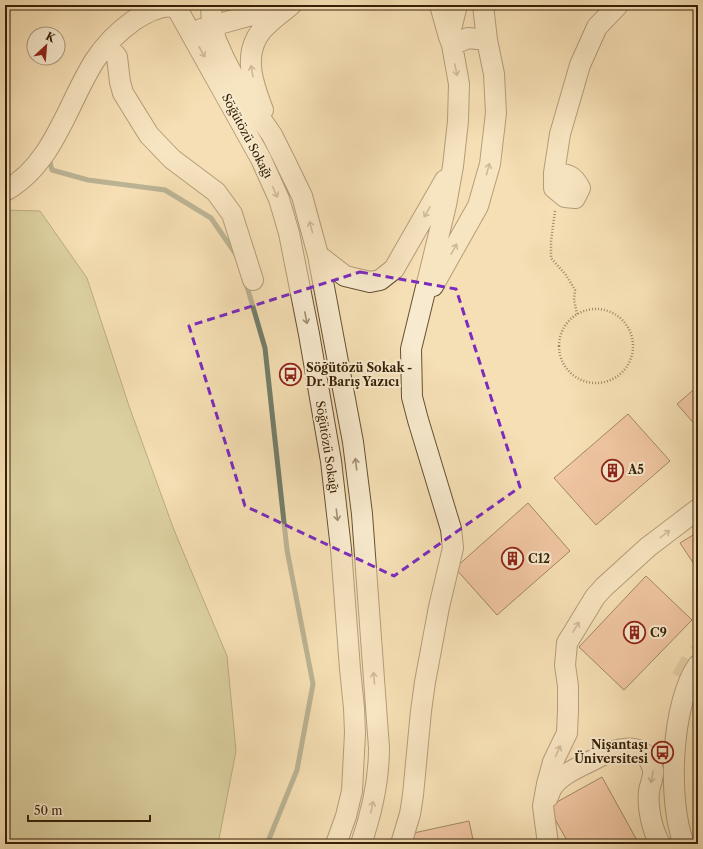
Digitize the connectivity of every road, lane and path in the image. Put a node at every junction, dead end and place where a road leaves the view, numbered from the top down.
1 (175, 5) edge
2 (288, 5) edge
3 (291, 5) edge
4 (440, 5) edge
5 (457, 5) edge
6 (483, 5) edge
7 (618, 5) edge
8 (215, 11) edge
9 (188, 28) junction
10 (487, 40) junction
11 (451, 41) junction
12 (107, 45) junction
13 (272, 134) junction
14 (453, 166) junction
15 (556, 182) joint
16 (5, 191) edge
17 (446, 205) junction
18 (478, 206) junction
19 (318, 255) junction
20 (253, 280) dead end
21 (421, 307) junction
22 (577, 314) junction
23 (698, 509) edge
24 (698, 665) tunnel mouth
25 (543, 806) junction
26 (336, 844) edge
27 (360, 844) edge
28 (401, 844) edge
29 (548, 844) edge
30 (660, 844) edge
31 (684, 844) edge

1 - 9 street, Söğütözü Sokağı
1 - 12 street
2 - 8 street
13 -> 3 street
4 - 11 street
5 - 11 street
6 - 10 street
7 - 15 street
8 - 9 street
8 - 13 street, Söğütözü Sokağı
9 -> 26 street, Söğütözü Sokağı
10 - 11 street
18 -> 10 street
11 -> 14 street
12 - 16 street
12 - 20 street
19 -> 13 street, Söğütözü Sokağı
14 - 17 street
14 -> 19 street
15 - 22 path
17 - 18 street
17 - 21 street
21 -> 18 street
27 -> 19 street, Söğütözü Sokağı
21 - 28 street
22 - 22 path
25 -> 23 street
24 - 31 street
25 - 29 street
25 -> 30 street

